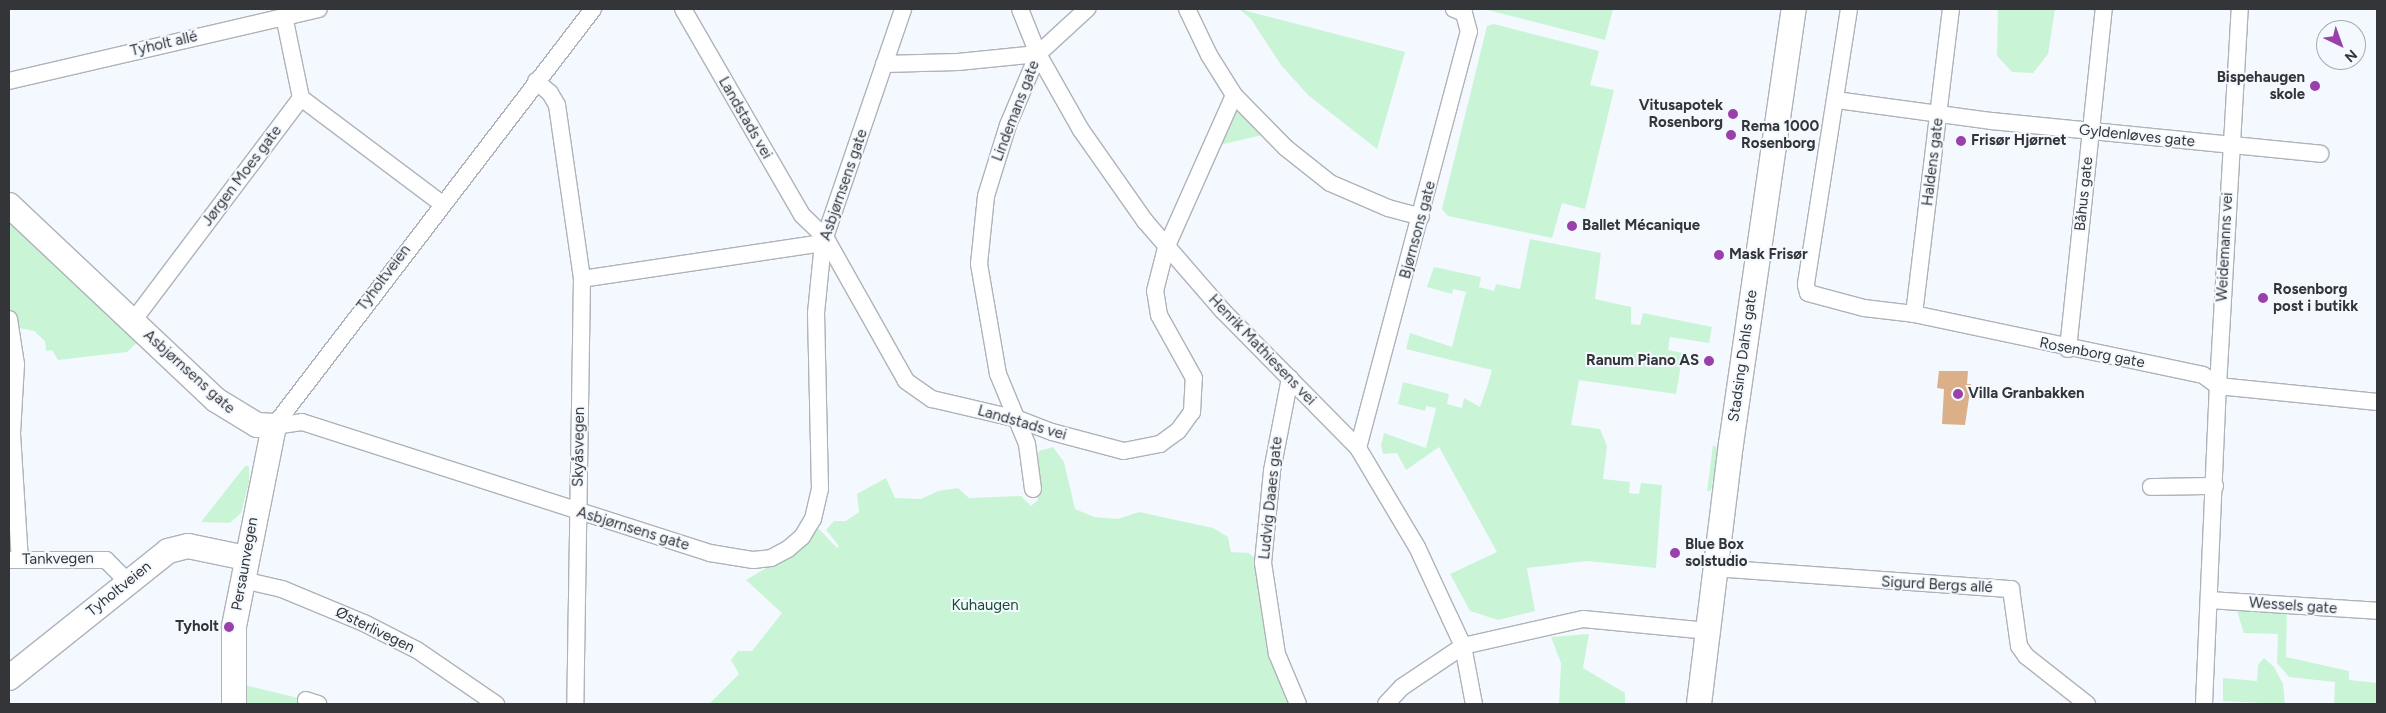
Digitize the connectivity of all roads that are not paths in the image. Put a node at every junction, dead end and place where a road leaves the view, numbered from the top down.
1 (319, 9) edge
2 (592, 9) edge
3 (683, 9) edge
4 (903, 9) edge
5 (1020, 9) edge
6 (1087, 9) edge
7 (1187, 9) edge
8 (1794, 9) edge
9 (1849, 9) edge
10 (1951, 9) edge
11 (2104, 9) edge
12 (2240, 9) edge
13 (1459, 11) edge
14 (284, 16) junction
15 (1038, 54) junction
16 (884, 64) junction
17 (9, 81) edge
18 (536, 81) junction
19 (1234, 95) junction
20 (301, 98) junction
21 (1836, 100) junction
22 (1939, 114) junction
23 (2091, 132) junction
24 (2231, 147) junction
25 (2320, 154) dead end
26 (440, 203) junction
27 (9, 205) edge
28 (1421, 217) junction
29 (824, 240) junction
30 (1166, 248) junction
31 (582, 279) junction
32 (1914, 314) junction
33 (9, 319) edge
34 (133, 321) junction
35 (2068, 349) junction
36 (1290, 378) junction
37 (11, 384) edge
38 (2218, 386) junction
39 (2377, 402) edge
40 (1018, 419) junction
41 (274, 426) junction
42 (1358, 448) junction
43 (2215, 486) junction
44 (2151, 487) dead end
45 (1033, 489) dead end
46 (578, 512) junction
47 (14, 560) edge
48 (1715, 568) junction
49 (244, 569) junction
50 (128, 582) junction
51 (2209, 600) junction
52 (2377, 611) edge
53 (1708, 631) junction
54 (1463, 646) junction
55 (9, 678) edge
56 (234, 704) edge
57 (496, 704) edge
58 (575, 704) edge
59 (1298, 704) edge
60 (1386, 704) edge
61 (1474, 704) edge
62 (1699, 704) edge
63 (2087, 704) edge
64 (2204, 704) edge

1 - 14 street, Tyholt allé
2 - 18 street, Tyholtveien
3 - 29 street, Landstads vei
4 - 16 street, Asbjørnsens gate
5 - 15 street, Henrik Mathiesens vei
6 - 15 street, Lindemans gate
7 - 19 street
8 - 48 street, Stadsing Dahls gate
9 - 21 street
10 - 22 street, Haldens gate
11 - 23 street, Båhus gate
12 - 24 street, Weidemanns vei
13 - 28 street, Bjørnsons gate
14 - 17 street, Tyholt allé
14 - 20 street
15 - 16 street, Lindemans gate
15 - 30 street, Henrik Mathiesens vei
15 - 40 street, Lindemans gate
16 - 29 street, Asbjørnsens gate
18 - 26 street, Tyholtveien
18 - 31 street, Skyåsvegen
19 - 28 street
19 - 30 street, Landstads vei
20 - 26 street
20 - 34 street, Jørgen Moes gate
21 - 22 street, Gyldenløves gate
21 - 32 street, Rosenborg gate
22 - 23 street, Gyldenløves gate
22 - 32 street, Haldens gate
23 - 24 street, Gyldenløves gate
23 - 35 street, Båhus gate
24 - 25 street, Gyldenløves gate
24 - 38 street, Weidemanns vei
26 - 41 street, Tyholtveien
27 - 34 street, Asbjørnsens gate
28 - 42 street, Bjørnsons gate
29 - 31 street
29 - 40 street, Landstads vei
29 - 46 street, Asbjørnsens gate
30 - 36 street, Henrik Mathiesens vei
30 - 40 street, Landstads vei
31 - 46 street, Skyåsvegen
32 - 35 street, Rosenborg gate
33 - 37 street
34 - 41 street, Asbjørnsens gate
35 - 38 street, Rosenborg gate
36 - 42 street, Henrik Mathiesens vei
36 - 59 street, Ludvig Daaes gate
37 - 47 street
38 - 39 street, Rosenborg gate
38 - 43 street, Weidemanns vei
40 - 45 street, Lindemans gate
41 - 46 street, Asbjørnsens gate
41 - 49 street, Persaunvegen
42 - 54 street, Henrik Mathiesens vei
43 - 44 street
43 - 51 street, Weidemanns vei
46 - 58 street, Skyåsvegen
47 - 50 street, Tankvegen
48 - 53 street, Stadsing Dahls gate
48 - 63 street, Sigurd Bergs allé
49 - 50 street, Tyholtveien
49 - 56 street, Persaunvegen
49 - 57 street, Østerlivegen
50 - 55 street, Tyholtveien
51 - 52 street, Wessels gate
51 - 64 street, Weidemanns vei
53 - 54 street
53 - 62 street, Stadsing Dahls gate
54 - 60 street
54 - 61 street, Henrik Mathiesens vei

